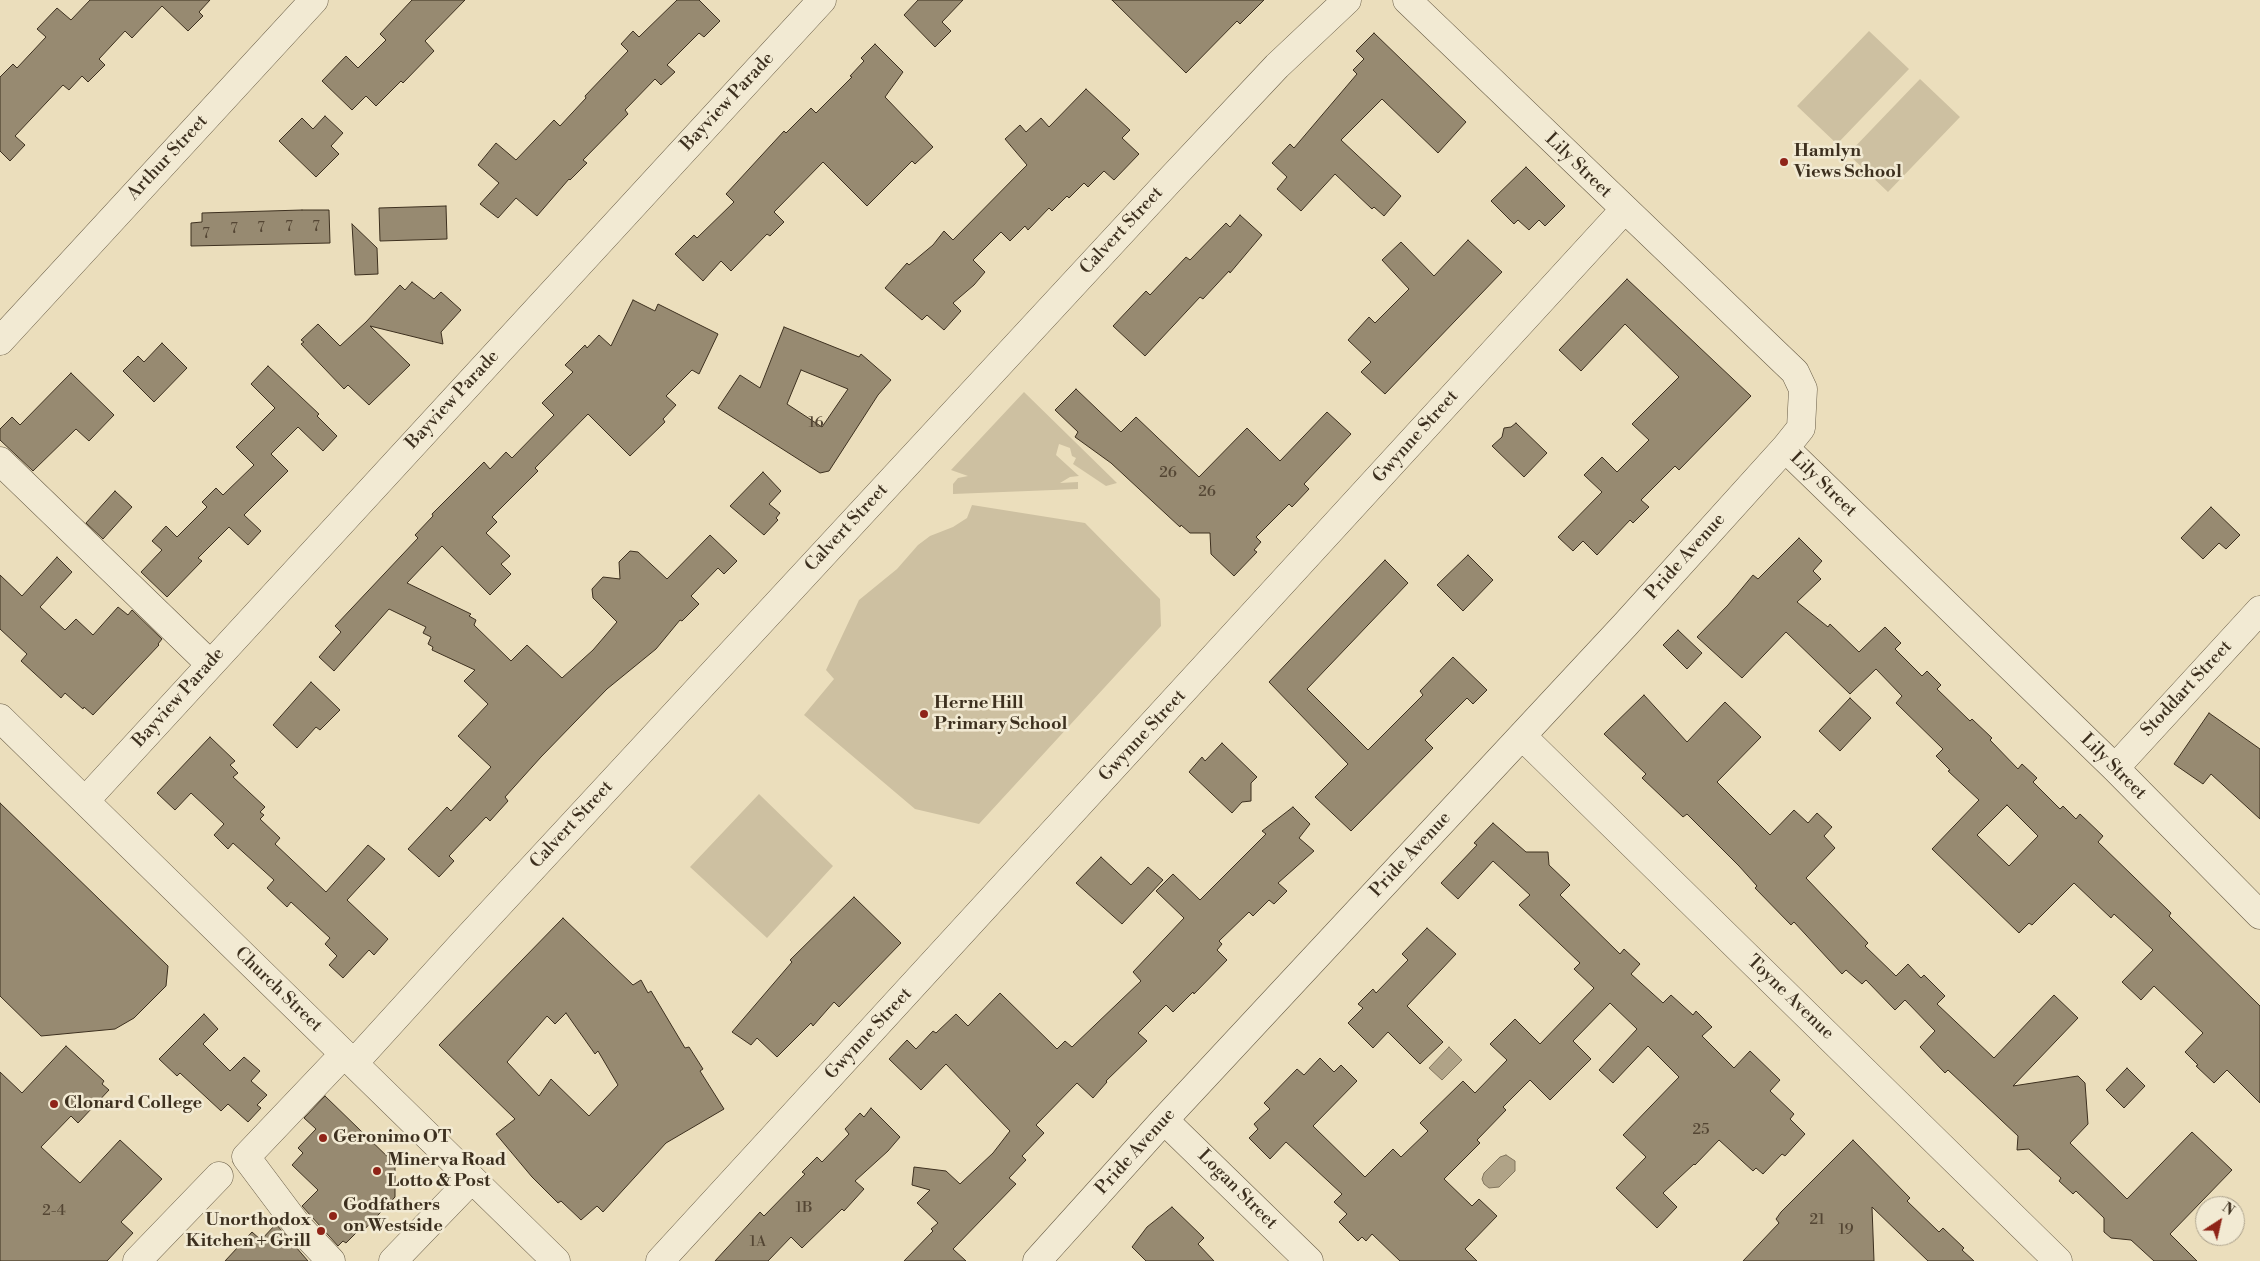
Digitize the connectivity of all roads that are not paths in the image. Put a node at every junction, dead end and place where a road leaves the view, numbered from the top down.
1 (314, 0) edge
2 (822, 0) edge
3 (1407, 0) edge
4 (1338, 3) edge
5 (1624, 210) junction
6 (11, 321) edge
7 (0, 341) edge
8 (1785, 448) junction
9 (0, 461) edge
10 (2260, 610) edge
11 (210, 664) junction
12 (0, 718) edge
13 (1522, 736) junction
14 (2115, 768) junction
15 (85, 801) junction
16 (2260, 915) edge
17 (349, 1059) junction
18 (1164, 1120) junction
19 (219, 1176) dead end
20 (472, 1179) junction
21 (137, 1261) edge
22 (331, 1261) edge
23 (393, 1261) edge
24 (556, 1261) edge
25 (660, 1261) edge
26 (1037, 1261) edge
27 (1309, 1261) edge
28 (2058, 1261) edge

1 - 6 street, Arthur Street
2 - 11 street, Bayview Parade
3 - 5 street, Lily Street
4 - 17 street, Calvert Street
5 - 8 street, Lily Street
5 - 25 street, Gwynne Street
6 - 7 street, Arthur Street
8 - 13 street, Pride Avenue
8 - 14 street, Lily Street
9 - 11 street
10 - 14 street, Stoddart Street
11 - 15 street, Bayview Parade
12 - 15 street, Church Street
13 - 18 street, Pride Avenue
13 - 28 street, Toyne Avenue
14 - 16 street, Lily Street
15 - 17 street, Church Street
17 - 20 street, Church Street
17 - 22 street, Calvert Street
18 - 26 street, Pride Avenue
18 - 27 street, Logan Street
19 - 21 street
20 - 23 street
20 - 24 street, Church Street

